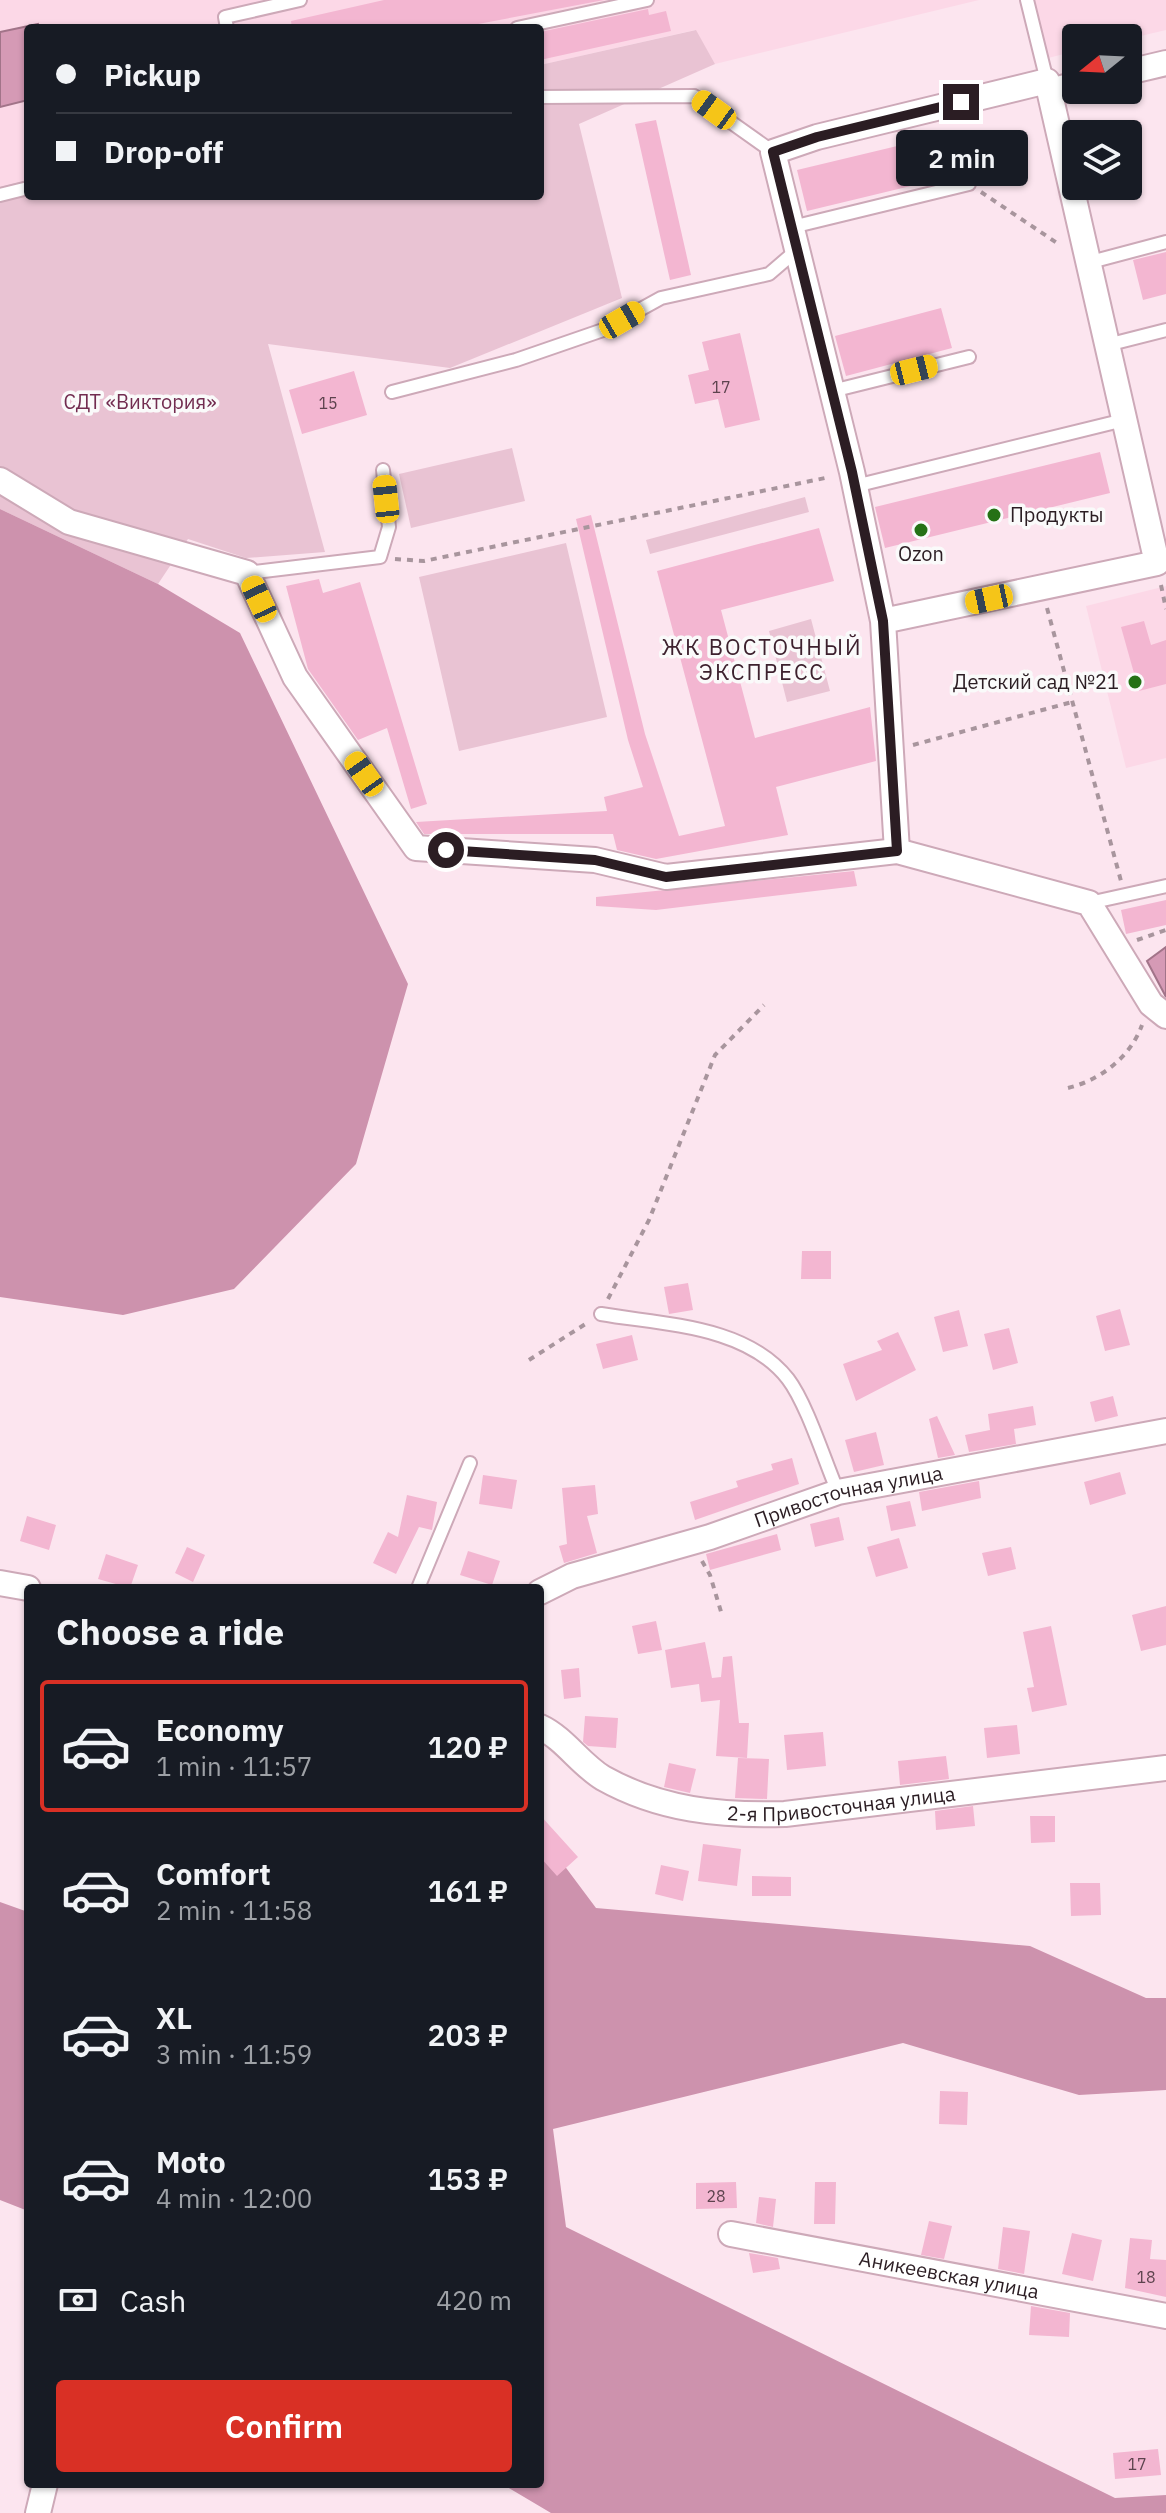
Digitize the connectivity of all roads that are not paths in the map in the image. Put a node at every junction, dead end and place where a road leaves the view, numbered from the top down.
1 (300, 0) edge
2 (647, 0) edge
3 (1027, 0) edge
4 (226, 24) edge
5 (536, 24) edge
6 (1166, 63) edge
7 (1142, 69) edge
8 (1062, 85) edge
9 (1048, 86) junction
10 (544, 97) edge
11 (773, 152) junction
12 (969, 184) road end
13 (24, 189) edge
14 (0, 195) edge
15 (794, 238) junction
16 (1166, 242) edge
17 (1087, 263) junction
18 (1166, 330) edge
19 (1107, 345) junction
20 (969, 357) dead end
21 (832, 391) junction
22 (392, 392) dead end
23 (1124, 420) junction
24 (383, 470) dead end
25 (853, 479) junction
26 (0, 480) edge
27 (1162, 562) edge
28 (247, 573) junction
29 (883, 621) junction
30 (897, 851) junction
31 (1166, 886) edge
32 (1089, 903) junction
33 (1158, 1010) edge
34 (601, 1314) road end
35 (1166, 1431) edge
36 (470, 1463) dead end
37 (838, 1492) junction
38 (0, 1583) edge
39 (420, 1584) edge
40 (24, 1587) edge
41 (544, 1590) edge
42 (544, 1730) edge
43 (1166, 1768) edge
44 (731, 2234) dead end
45 (1166, 2316) edge
46 (44, 2488) edge
47 (38, 2513) edge

1 - 4 lane
2 - 5 lane
3 - 9 lane
6 - 7 street
8 - 9 street
9 - 11 street
9 - 17 street
10 - 11 lane
11 - 15 street
12 - 15 lane
13 - 14 lane
15 - 21 street
15 - 22 lane
16 - 17 lane
17 - 19 street
18 - 19 lane
19 - 23 street
20 - 21 lane
21 - 25 street
23 - 25 lane
23 - 27 street
24 - 28 lane
25 - 29 street
26 - 28 street
27 - 29 street
28 - 30 street
29 - 30 street
30 - 32 street
31 - 32 lane
32 - 33 street
34 - 37 lane
35 - 37 street, Привосточная улица
36 - 39 lane
37 - 41 street, Привосточная улица
38 - 40 street
42 - 43 street, 2-я Привосточная улица
44 - 45 street, Аникеевская улица
46 - 47 street

